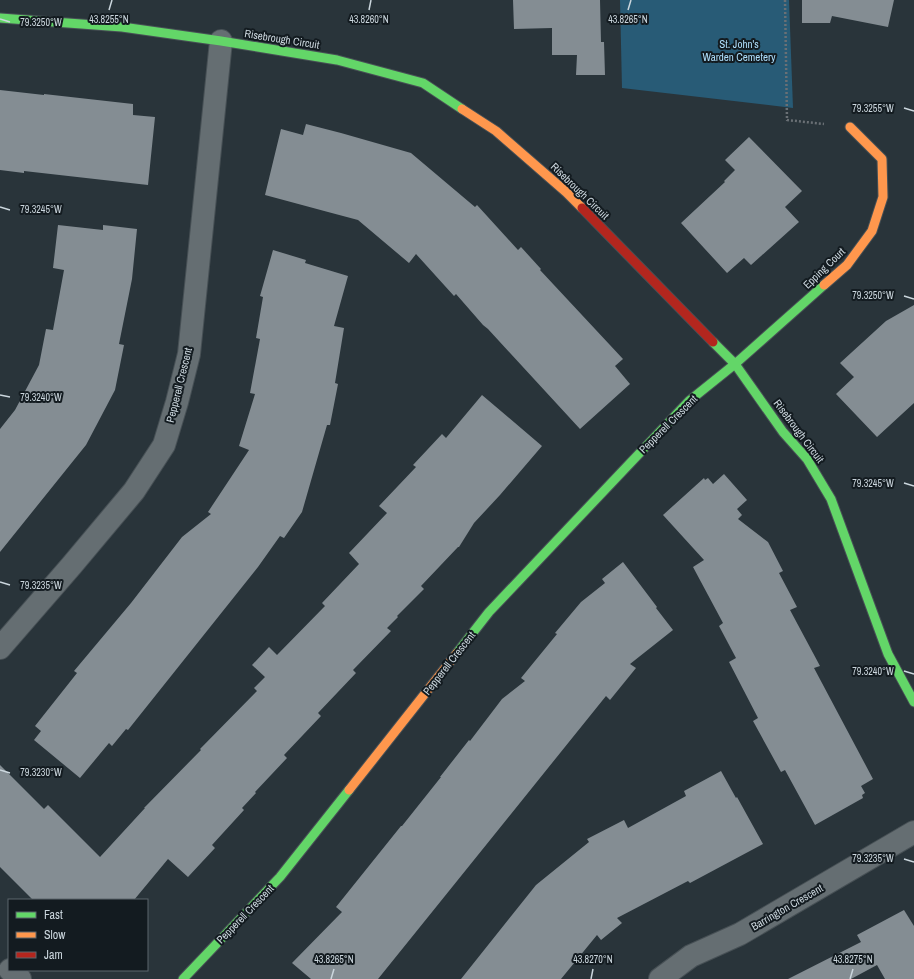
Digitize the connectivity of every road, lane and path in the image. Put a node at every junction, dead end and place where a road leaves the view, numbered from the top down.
1 (785, 0) edge
2 (0, 18) edge
3 (221, 41) junction
4 (850, 128) joint
5 (735, 364) junction
6 (0, 648) edge
7 (914, 702) edge
8 (914, 832) edge
9 (0, 961) edge
10 (8, 968) edge
11 (11, 971) edge
12 (20, 979) edge
13 (183, 979) edge
14 (660, 979) edge

1 - 4 path
2 - 3 street, Risebrough Circuit
3 - 5 street, Risebrough Circuit
3 - 6 street, Pepperell Crescent
4 - 5 street, Epping Court
5 - 7 street, Risebrough Circuit
5 - 13 street, Pepperell Crescent
8 - 14 street, Barrington Crescent
9 - 10 street
11 - 12 street

